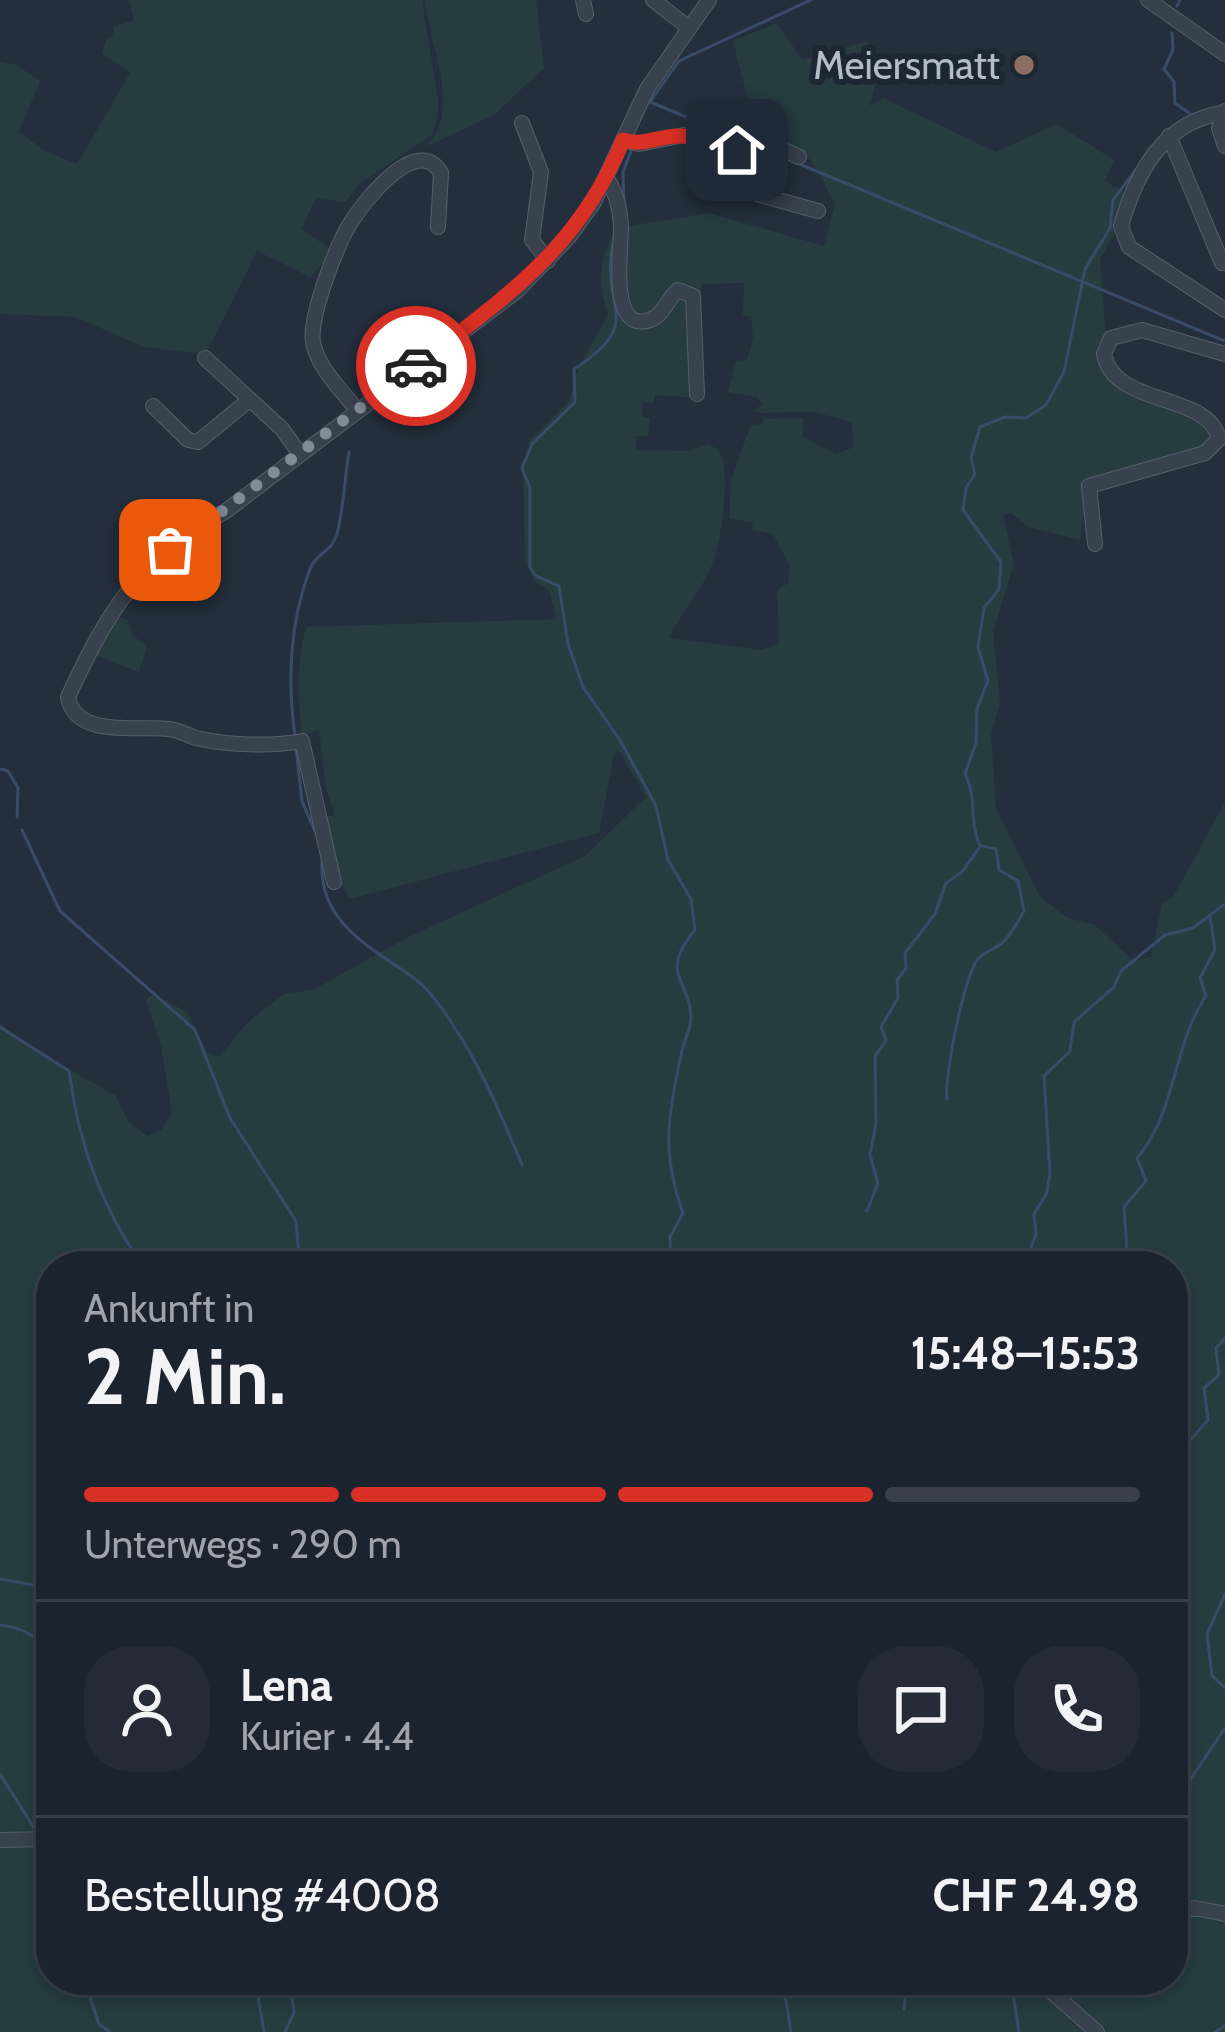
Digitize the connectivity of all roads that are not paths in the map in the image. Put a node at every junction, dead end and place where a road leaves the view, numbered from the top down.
1 (653, 0) edge
2 (709, 0) edge
3 (1148, 0) edge
4 (689, 28) junction
5 (1225, 54) edge
6 (1223, 112) edge
7 (523, 123) dead end
8 (1169, 136) junction
9 (623, 140) junction
10 (1225, 146) edge
11 (731, 151) junction
12 (799, 158) dead end
13 (607, 179) junction
14 (818, 211) dead end
15 (438, 227) dead end
16 (548, 261) junction
17 (1222, 263) dead end
18 (1225, 310) edge
19 (1225, 354) edge
20 (205, 358) dead end
21 (697, 394) dead end
22 (250, 400) junction
23 (153, 406) dead end
24 (358, 411) junction
25 (300, 454) junction
26 (1095, 544) dead end
27 (334, 882) dead end
28 (36, 1839) edge
29 (0, 1840) edge
30 (1188, 1910) edge
31 (1225, 1914) edge
32 (1056, 1995) edge
33 (1097, 2032) edge

1 - 4 street
2 - 4 street
3 - 5 street
4 - 9 street
6 - 8 street
6 - 10 street
7 - 16 street
8 - 17 street
8 - 18 street
9 - 11 street
9 - 13 street
11 - 12 street
11 - 14 street
13 - 16 street
13 - 21 street
15 - 24 street
16 - 24 street
19 - 26 street
20 - 22 street
22 - 23 street
22 - 25 street
24 - 25 street
25 - 27 street
28 - 29 street
30 - 31 street
32 - 33 street

